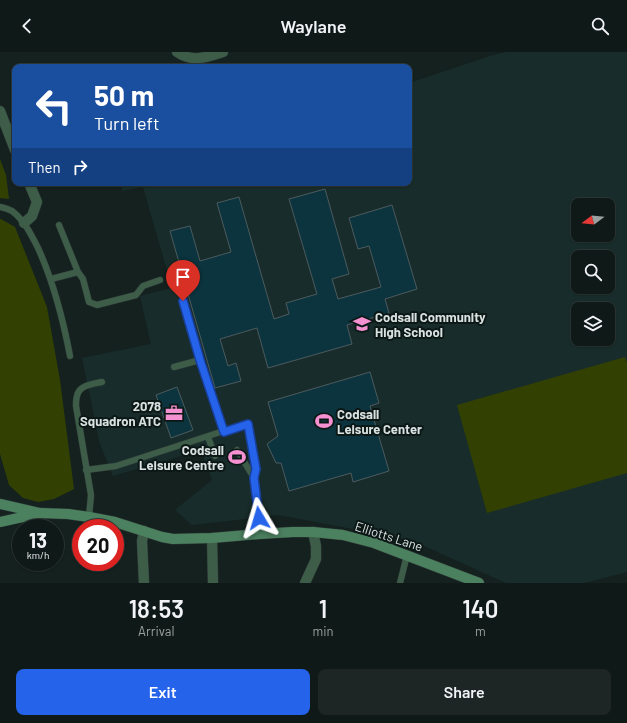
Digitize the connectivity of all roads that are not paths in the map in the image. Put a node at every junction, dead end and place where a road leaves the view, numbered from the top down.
1 (177, 52) edge
2 (223, 52) edge
3 (0, 111) edge
4 (12, 142) edge
5 (30, 186) edge
6 (0, 207) edge
7 (24, 223) junction
8 (59, 225) dead end
9 (78, 272) junction
10 (51, 279) junction
11 (160, 280) dead end
12 (183, 301) dead end
13 (70, 356) dead end
14 (200, 360) junction
15 (174, 367) dead end
16 (102, 382) dead end
17 (224, 432) junction
18 (208, 437) junction
19 (237, 450) dead end
20 (215, 456) dead end
21 (86, 470) junction
22 (254, 478) junction
23 (1, 503) edge
24 (40, 513) junction
25 (0, 517) edge
26 (89, 517) junction
27 (0, 522) edge
28 (144, 531) junction
29 (313, 532) junction
30 (259, 534) junction
31 (212, 538) junction
32 (407, 555) junction
33 (144, 583) edge
34 (213, 583) edge
35 (304, 583) edge
36 (400, 583) edge
37 (479, 583) edge

1 - 2 street
3 - 4 street
5 - 7 street
6 - 7 lane
7 - 10 lane
8 - 9 lane
9 - 10 lane
9 - 11 lane
10 - 13 lane
12 - 14 lane
14 - 15 lane
14 - 17 lane
16 - 21 lane
17 - 18 lane
17 - 22 lane
18 - 20 lane
18 - 21 lane
19 - 22 lane
21 - 26 lane
22 - 30 lane
23 - 24 street
23 - 25 street
24 - 26 street, Elliotts Lane
24 - 27 street
26 - 28 street, Elliotts Lane
28 - 31 street, Elliotts Lane
28 - 33 street
29 - 30 street, Elliotts Lane
29 - 32 street, Elliotts Lane
29 - 35 street
30 - 31 street, Elliotts Lane
31 - 34 street
32 - 36 lane
32 - 37 street, Elliotts Lane

